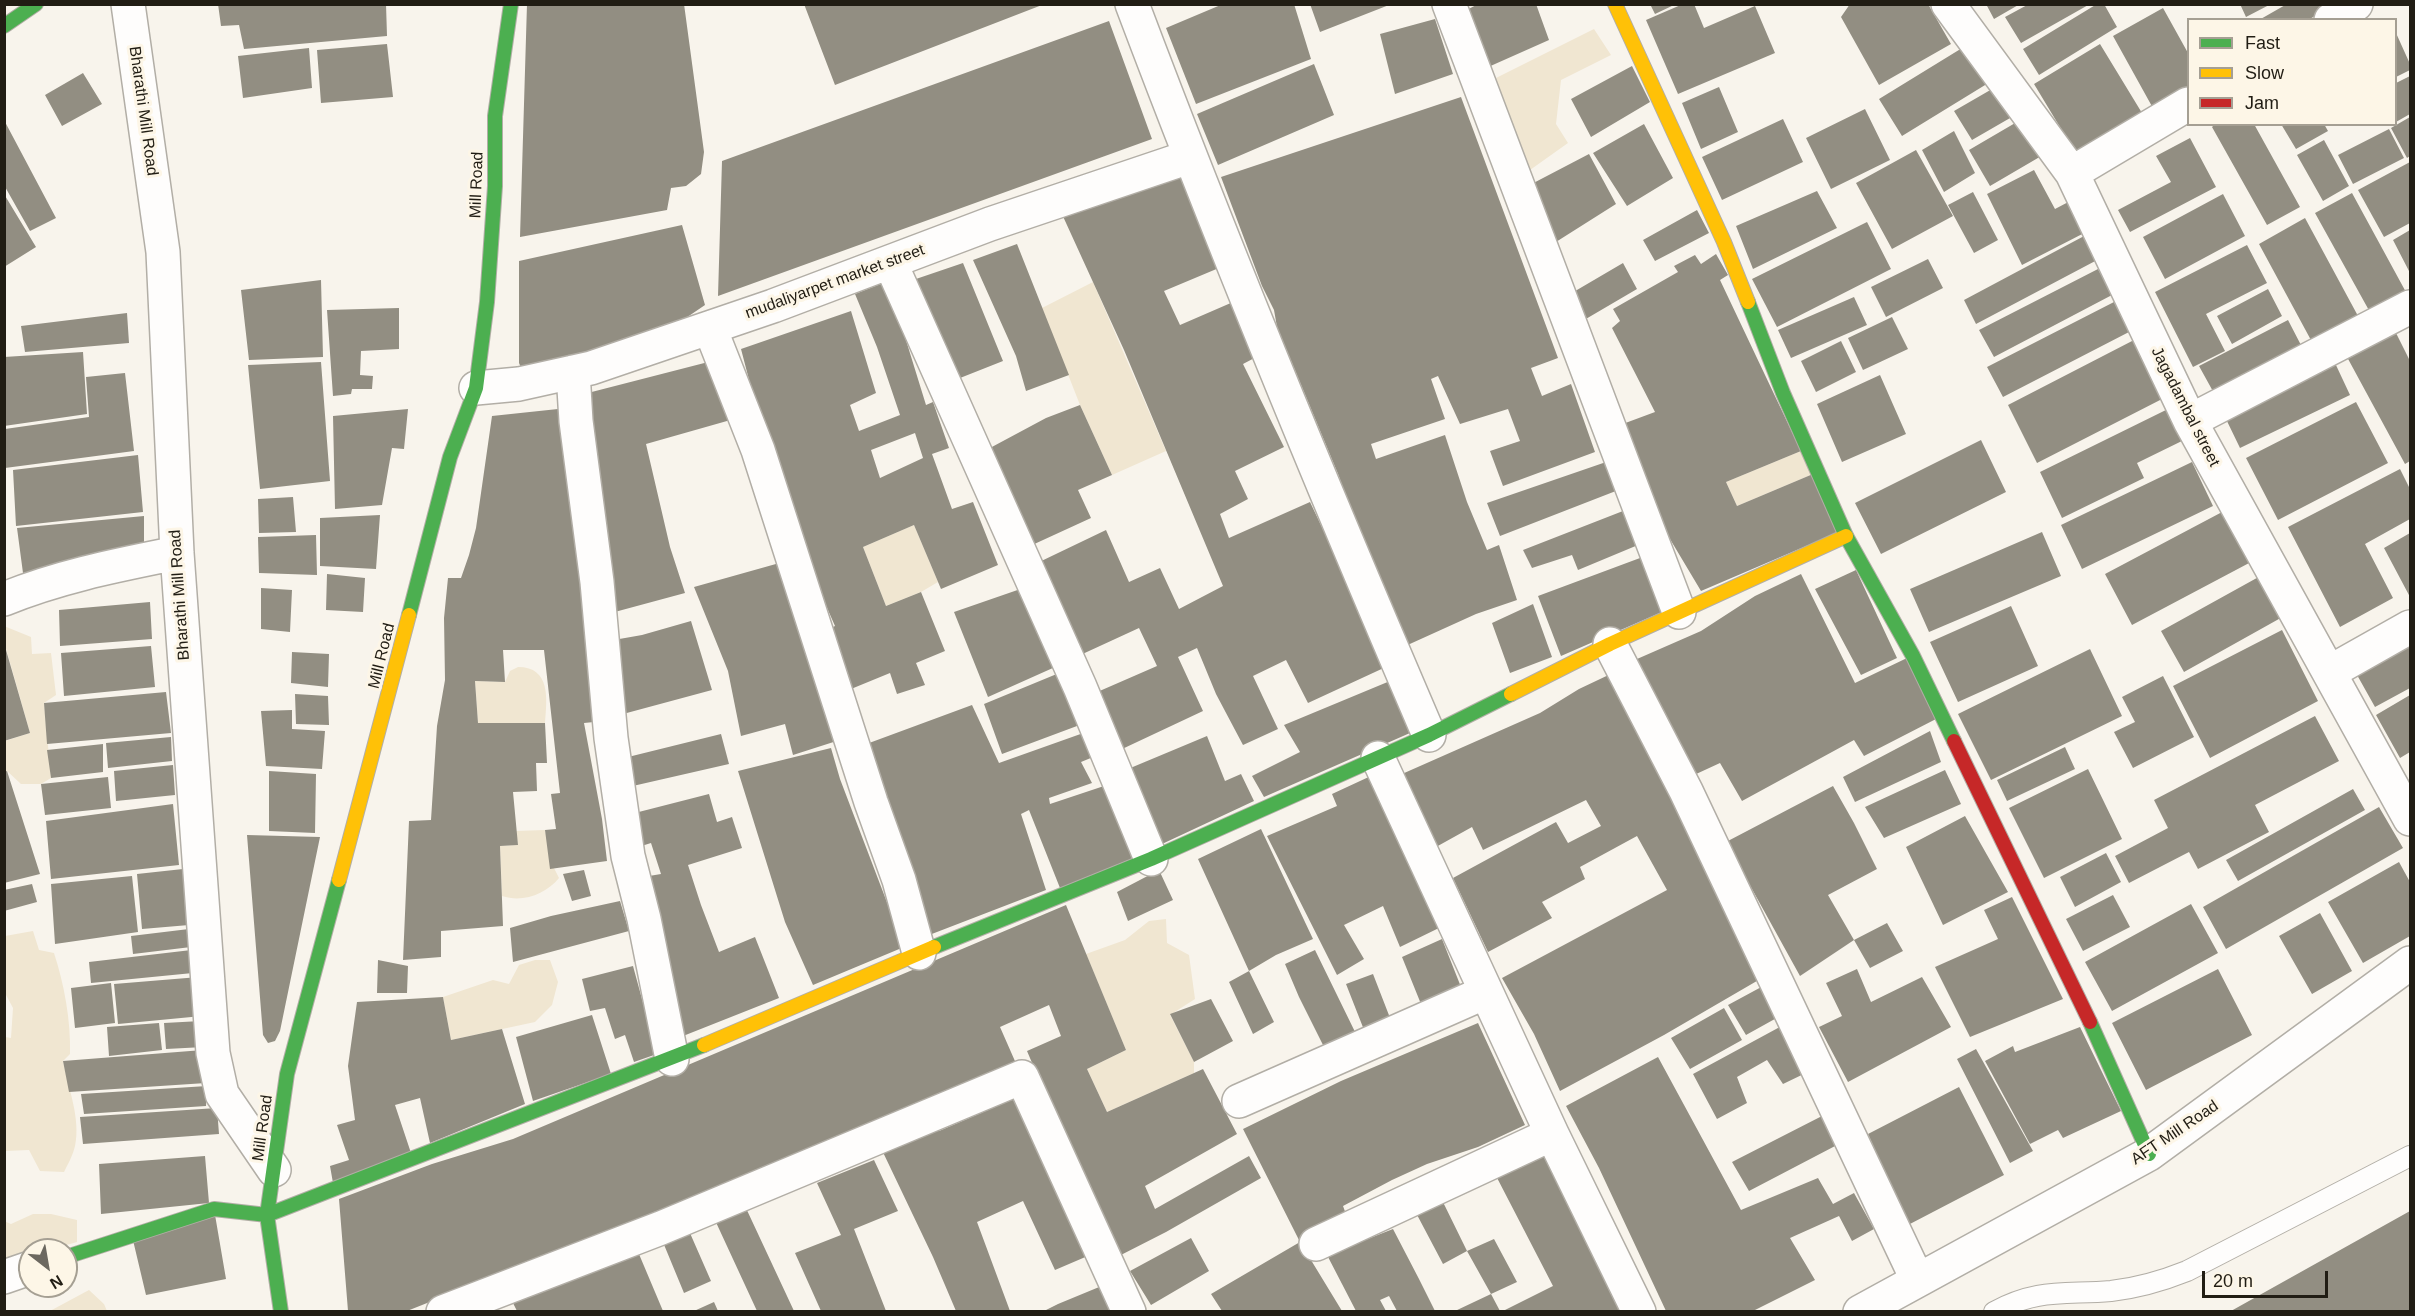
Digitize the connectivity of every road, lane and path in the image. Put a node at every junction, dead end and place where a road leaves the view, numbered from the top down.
1 (36, 4) edge
2 (128, 4) edge
3 (511, 4) edge
4 (1132, 4) edge
5 (1449, 4) edge
6 (1615, 4) edge
7 (1948, 4) edge
8 (2356, 4) edge
9 (2334, 18) edge
10 (4, 26) edge
11 (2187, 105) edge
12 (1189, 157) junction
13 (2072, 173) junction
14 (890, 262) junction
15 (2410, 307) edge
16 (710, 328) junction
17 (573, 372) junction
18 (476, 388) junction
19 (2190, 421) junction
20 (1846, 536) junction
21 (177, 553) junction
22 (4, 599) edge
23 (1679, 612) junction
24 (2410, 627) edge
25 (1610, 644) junction
26 (2330, 672) junction
27 (1429, 735) junction
28 (1378, 758) junction
29 (2410, 819) edge
30 (1151, 859) junction
31 (919, 953) junction
32 (2410, 963) edge
33 (1486, 992) junction
34 (672, 1059) junction
35 (1239, 1101) dead end
36 (1552, 1134) junction
37 (2149, 1154) junction
38 (2410, 1156) edge
39 (274, 1170) junction
40 (267, 1215) junction
41 (1316, 1244) dead end
42 (78, 1253) edge
43 (1917, 1279) junction
44 (281, 1311) edge
45 (443, 1311) edge
46 (1129, 1311) edge
47 (1639, 1311) edge
48 (1860, 1311) edge
49 (1994, 1311) edge

1 - 10 street
2 - 21 street, Bharathi Mill Road
3 - 18 street, Mill Road
4 - 12 street
5 - 23 street
6 - 20 street
7 - 13 street, Jagadambal street
8 - 9 street
11 - 13 street
12 - 14 street, mudaliyarpet market street
12 - 27 street
13 - 19 street, Jagadambal street
14 - 16 street, mudaliyarpet market street
14 - 30 street
15 - 19 street
16 - 17 street, mudaliyarpet market street
16 - 31 street
17 - 18 street, mudaliyarpet market street
17 - 34 street
18 - 39 street, Mill Road
19 - 26 street, Jagadambal street
20 - 23 street
20 - 37 street
21 - 22 street
21 - 39 street, Bharathi Mill Road
23 - 25 street
24 - 26 street
25 - 27 street
25 - 43 street
26 - 29 street, Jagadambal street
27 - 28 street
28 - 30 street
28 - 33 street
30 - 31 street
31 - 34 street
32 - 37 street, AFT Mill Road
33 - 35 street
33 - 36 street
34 - 40 street
36 - 41 street
36 - 47 street
37 - 43 street, AFT Mill Road
38 - 49 lane
39 - 40 street, Mill Road
40 - 42 street
40 - 44 street, Mill Road
43 - 48 street, AFT Mill Road
45 - 46 street

